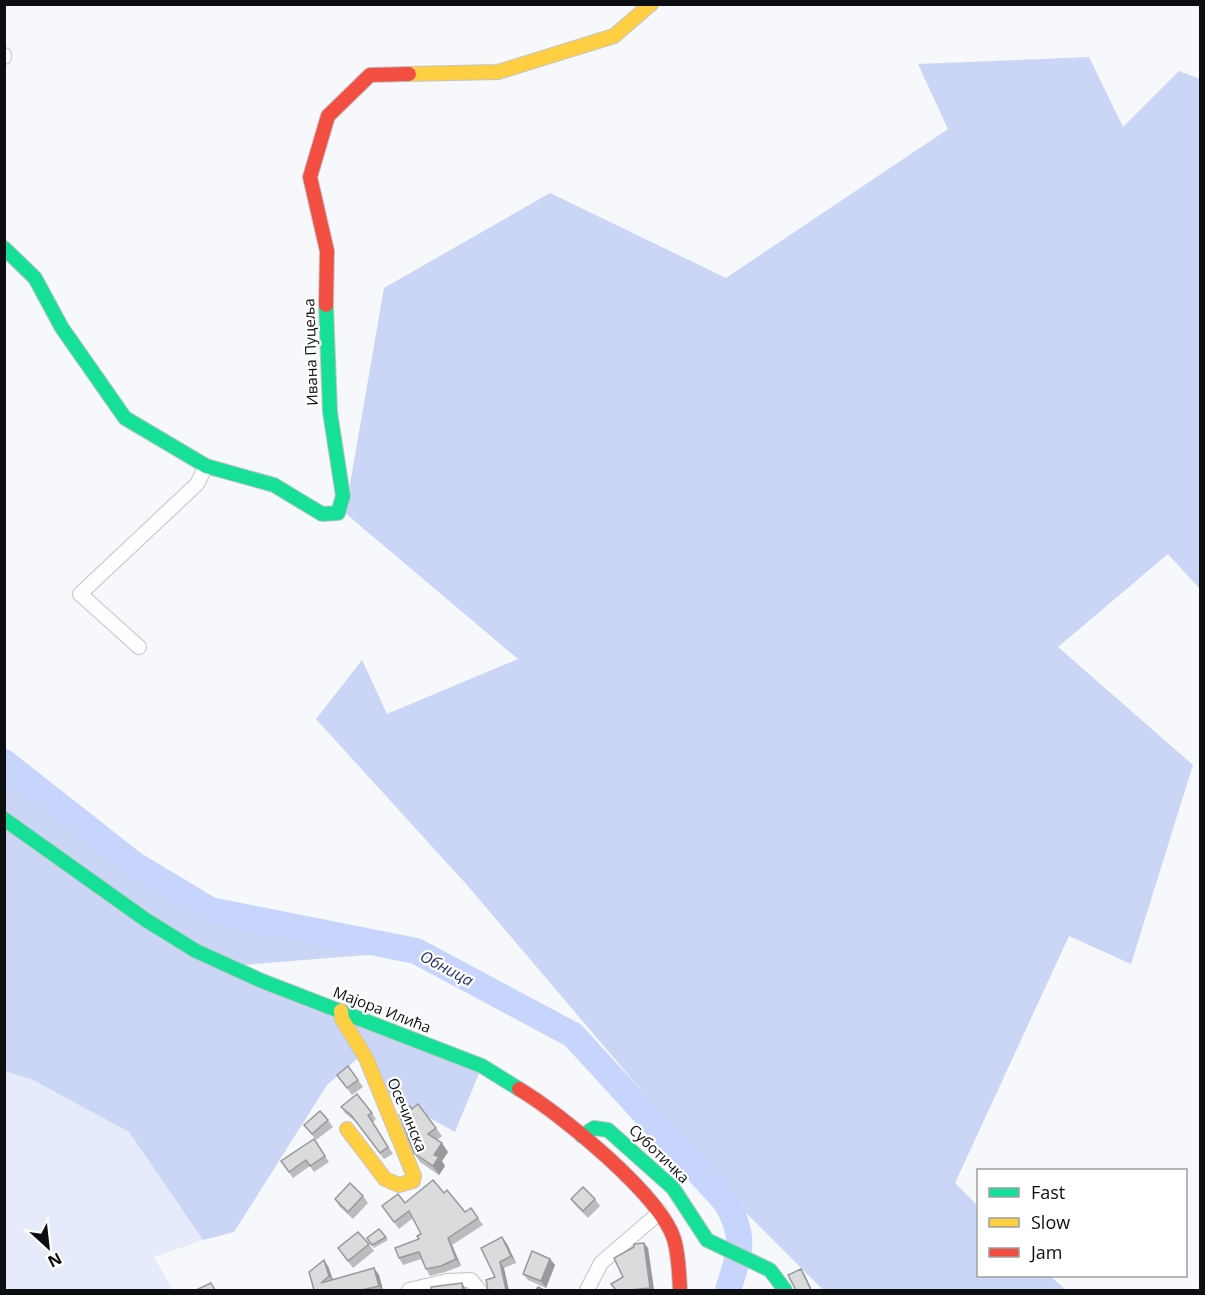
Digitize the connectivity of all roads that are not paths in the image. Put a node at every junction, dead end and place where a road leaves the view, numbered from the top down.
1 (651, 4) edge
2 (9, 251) edge
3 (206, 466) junction
4 (139, 647) dead end
5 (4, 819) edge
6 (341, 1011) junction
7 (347, 1129) dead end
8 (582, 1136) junction
9 (660, 1212) junction
10 (409, 1290) edge
11 (479, 1290) edge
12 (586, 1290) edge
13 (680, 1290) edge
14 (785, 1290) edge

1 - 3 street, Ивана Пуцеља
2 - 3 street, Ивана Пуцеља
3 - 4 street
5 - 6 street, Мајора Илића
6 - 7 street, Осечинска
6 - 8 street, Мајора Илића
8 - 9 street, Мајора Илића
8 - 14 street, Суботичка
9 - 12 street
9 - 13 street, Мајора Илића
10 - 11 street

